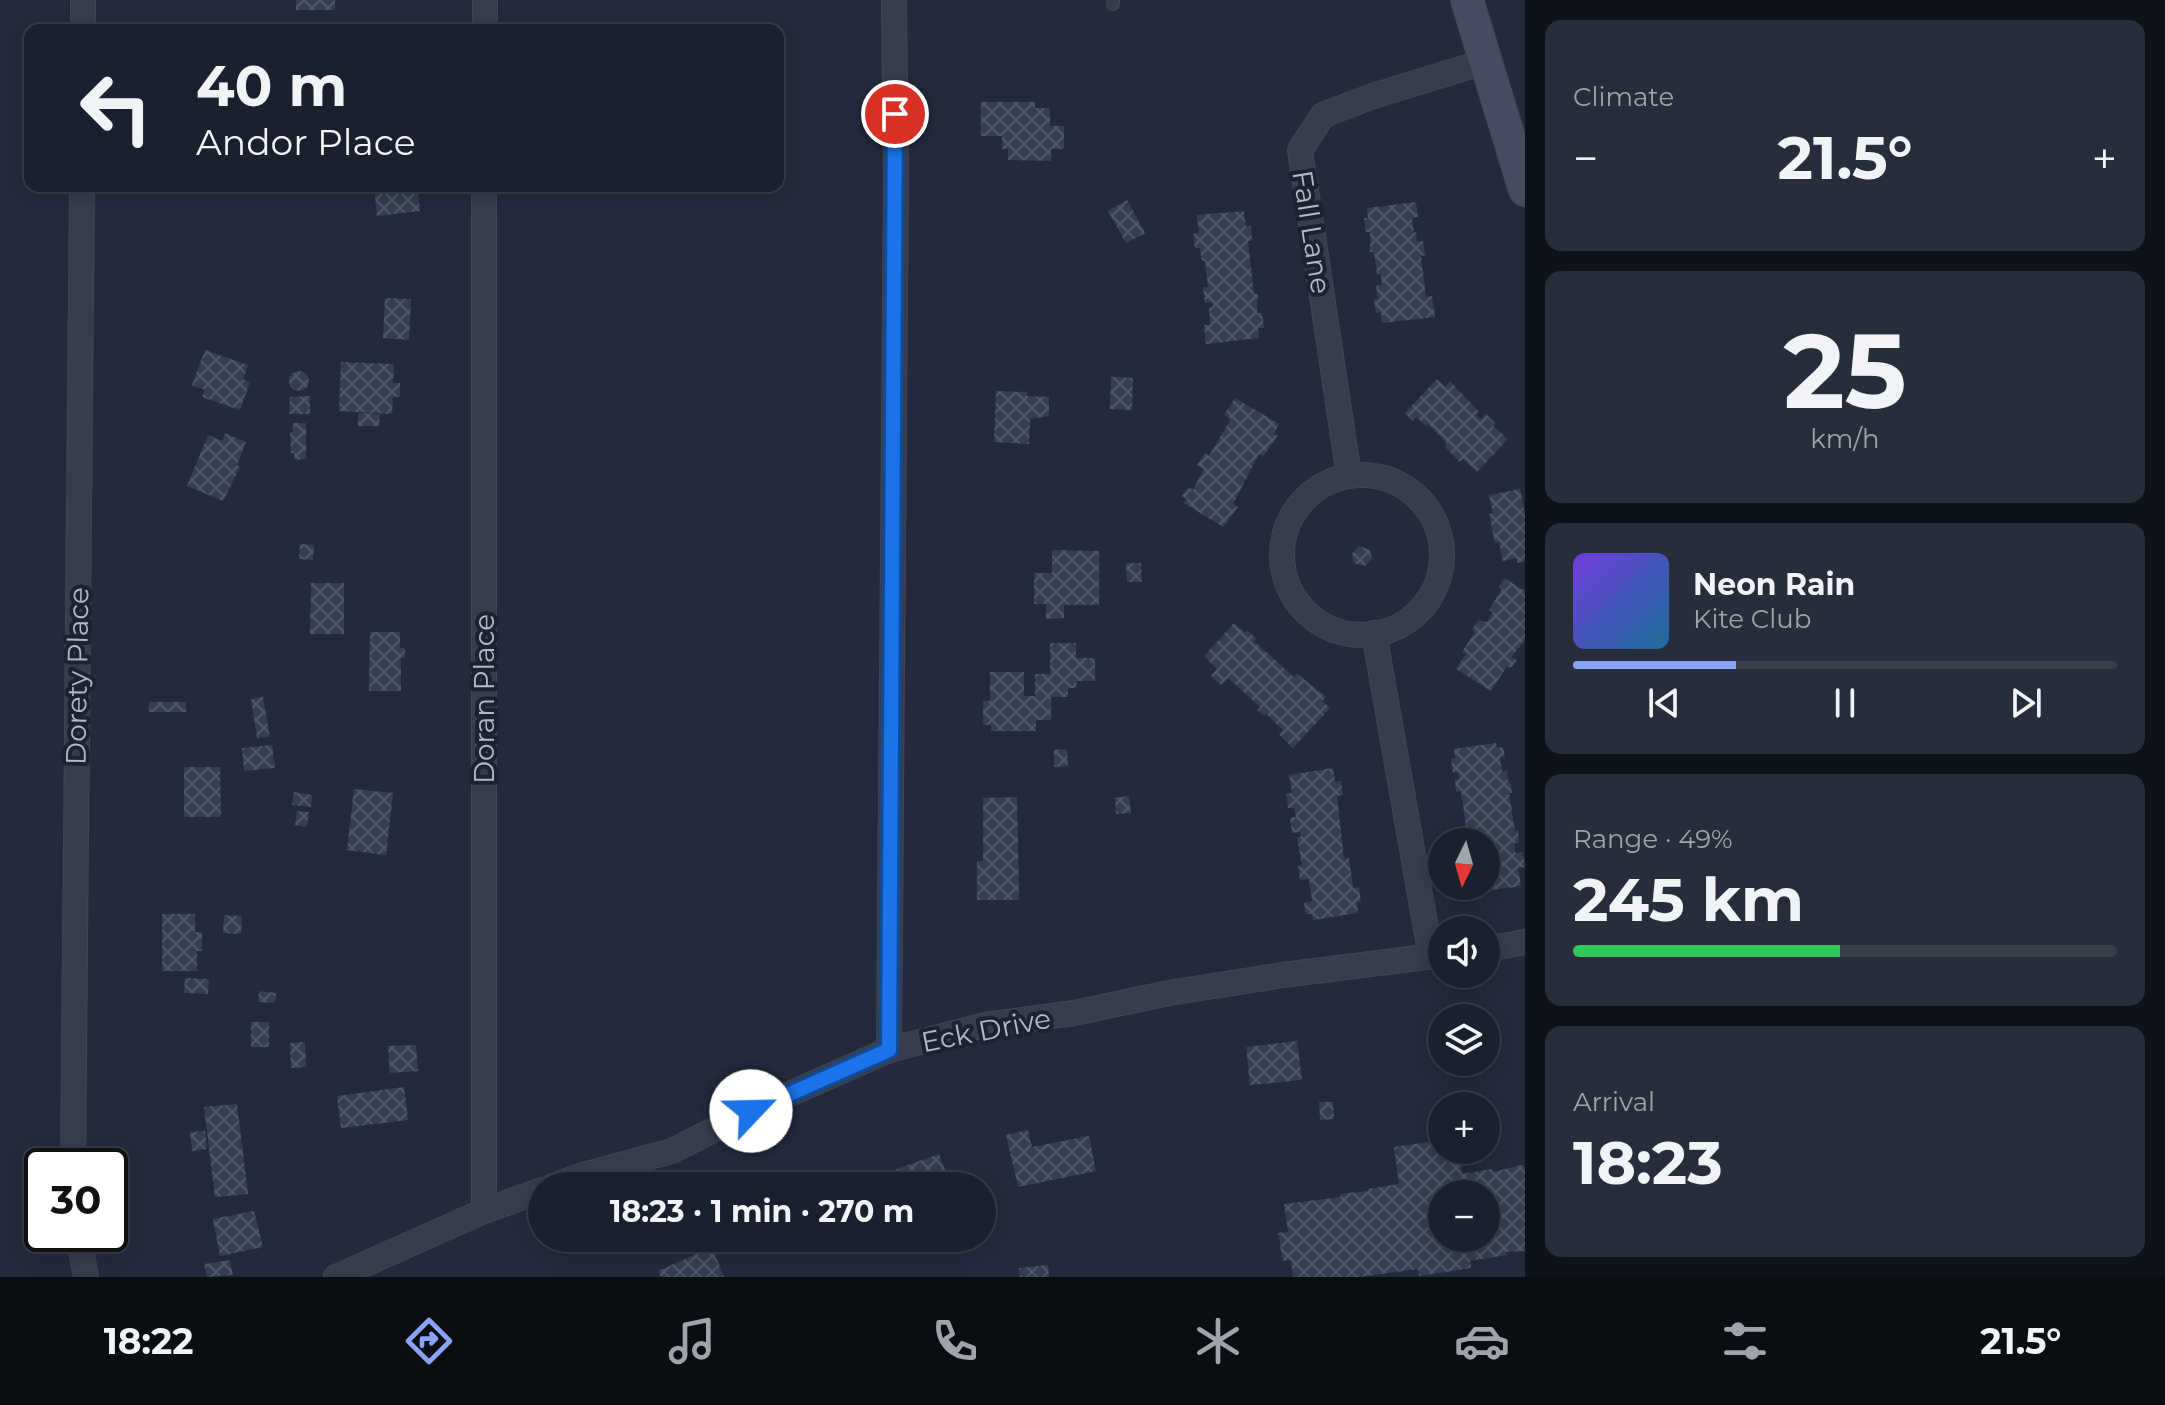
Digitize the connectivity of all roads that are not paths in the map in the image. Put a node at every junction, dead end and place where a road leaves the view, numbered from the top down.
1 (83, 0) edge
2 (485, 0) edge
3 (894, 0) edge
4 (1467, 0) edge
5 (83, 24) edge
6 (485, 24) edge
7 (1484, 62) junction
8 (1525, 190) edge
9 (82, 192) edge
10 (484, 192) edge
11 (1349, 476) junction
12 (1374, 633) junction
13 (1428, 916) edge
14 (1525, 942) edge
15 (1500, 946) edge
16 (1428, 957) edge
17 (889, 1050) junction
18 (73, 1148) edge
19 (601, 1172) edge
20 (528, 1195) edge
21 (484, 1211) junction
22 (81, 1252) edge
23 (86, 1277) edge
24 (336, 1277) edge

1 - 5 street
2 - 6 street
3 - 17 street
4 - 7 street
7 - 8 street
7 - 11 street, Fall Lane
9 - 18 street, Dorety Place
10 - 21 street, Doran Place
11 - 12 street
11 - 12 street
12 - 13 street
14 - 15 street
16 - 17 street, Eck Drive
17 - 19 street, Eck Drive
20 - 21 street
21 - 24 street
22 - 23 street

